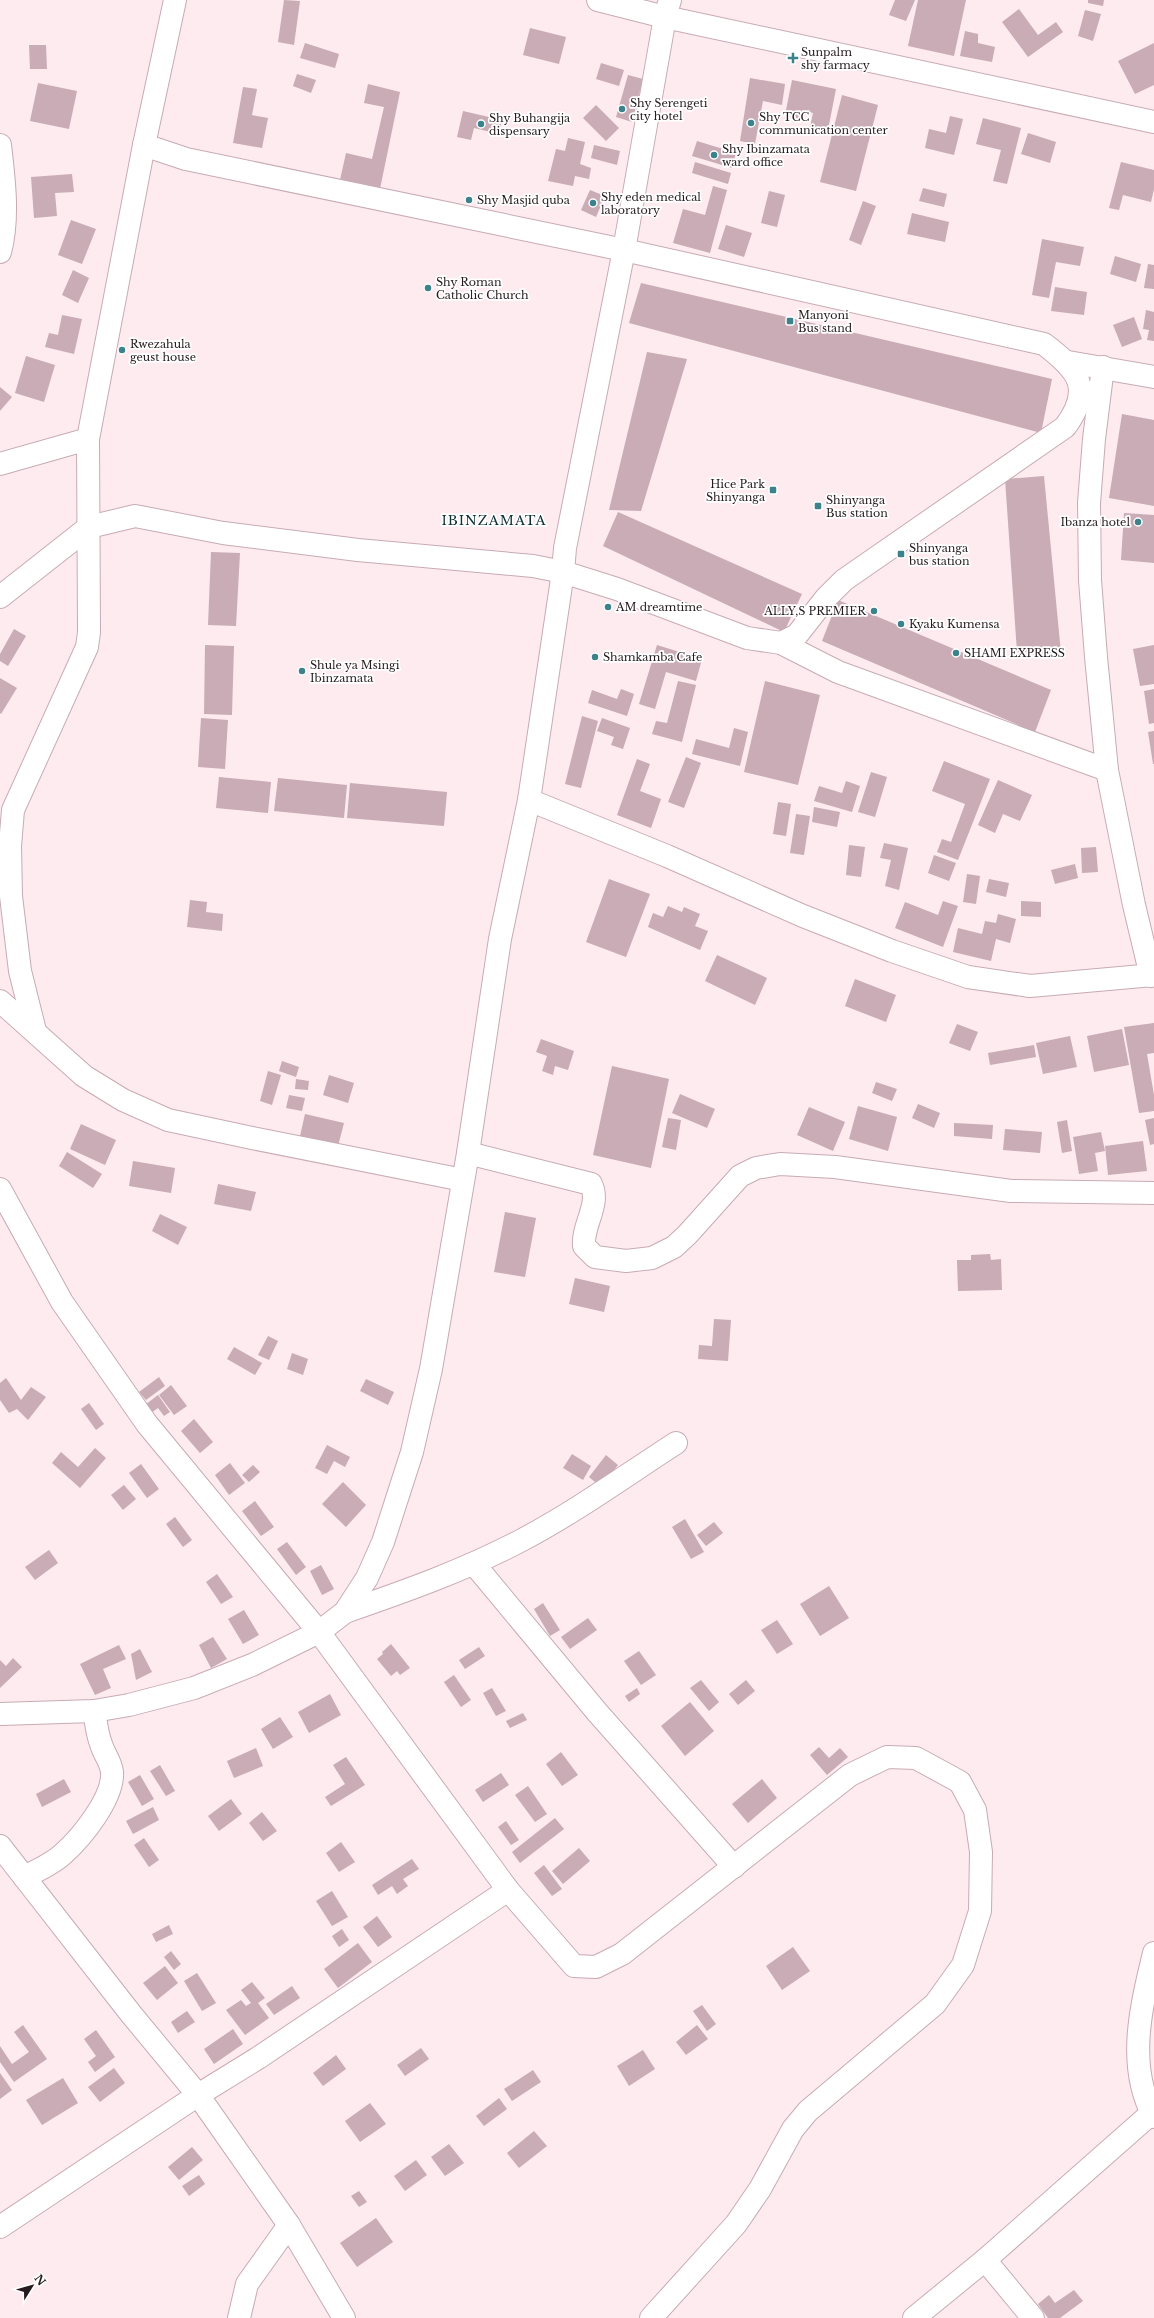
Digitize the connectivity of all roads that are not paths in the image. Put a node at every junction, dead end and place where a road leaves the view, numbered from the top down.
1 (175, 0) edge
2 (598, 0) edge
3 (667, 9) edge
4 (1154, 122) edge
5 (0, 145) edge
6 (144, 145) junction
7 (624, 250) junction
8 (0, 252) edge
9 (1068, 362) junction
10 (1103, 367) junction
11 (1154, 377) edge
12 (88, 439) junction
13 (0, 464) edge
14 (89, 527) junction
15 (563, 572) junction
16 (0, 597) edge
17 (781, 643) junction
18 (1107, 770) junction
19 (529, 800) junction
20 (1152, 976) edge
21 (0, 1001) edge
22 (35, 1031) junction
23 (468, 1153) junction
24 (462, 1180) junction
25 (0, 1189) edge
26 (1154, 1193) edge
27 (676, 1443) dead end
28 (474, 1564) junction
29 (345, 1612) junction
30 (319, 1632) junction
31 (94, 1711) junction
32 (0, 1714) edge
33 (0, 1846) edge
34 (734, 1867) junction
35 (24, 1877) junction
36 (508, 1890) junction
37 (1154, 1953) edge
38 (198, 2095) junction
39 (1153, 2114) edge
40 (289, 2225) junction
41 (0, 2227) edge
42 (985, 2260) junction
43 (239, 2318) edge
44 (344, 2318) edge
45 (651, 2318) edge
46 (914, 2318) edge
47 (1033, 2318) edge

1 - 6 street
2 - 3 street
3 - 4 street
3 - 7 street
5 - 8 street
6 - 7 street
6 - 12 street
7 - 9 street
7 - 15 street
9 - 10 street
9 - 17 street
10 - 11 street
10 - 18 street
12 - 13 street
12 - 14 street
14 - 15 street
14 - 16 street
14 - 22 street
15 - 17 street
15 - 19 street
17 - 18 street
18 - 20 street
19 - 20 street
19 - 23 street
21 - 22 street
22 - 24 street
23 - 24 street
23 - 26 street
24 - 29 street
25 - 30 street
27 - 28 street
28 - 29 street
28 - 34 street
29 - 30 street
30 - 31 street
30 - 36 street
31 - 32 street
31 - 35 street
33 - 35 street
34 - 36 street
34 - 45 street
35 - 38 street
36 - 38 street
37 - 39 street
38 - 40 street
38 - 41 street
39 - 42 street
40 - 43 street
40 - 44 street
42 - 46 street
42 - 47 street

